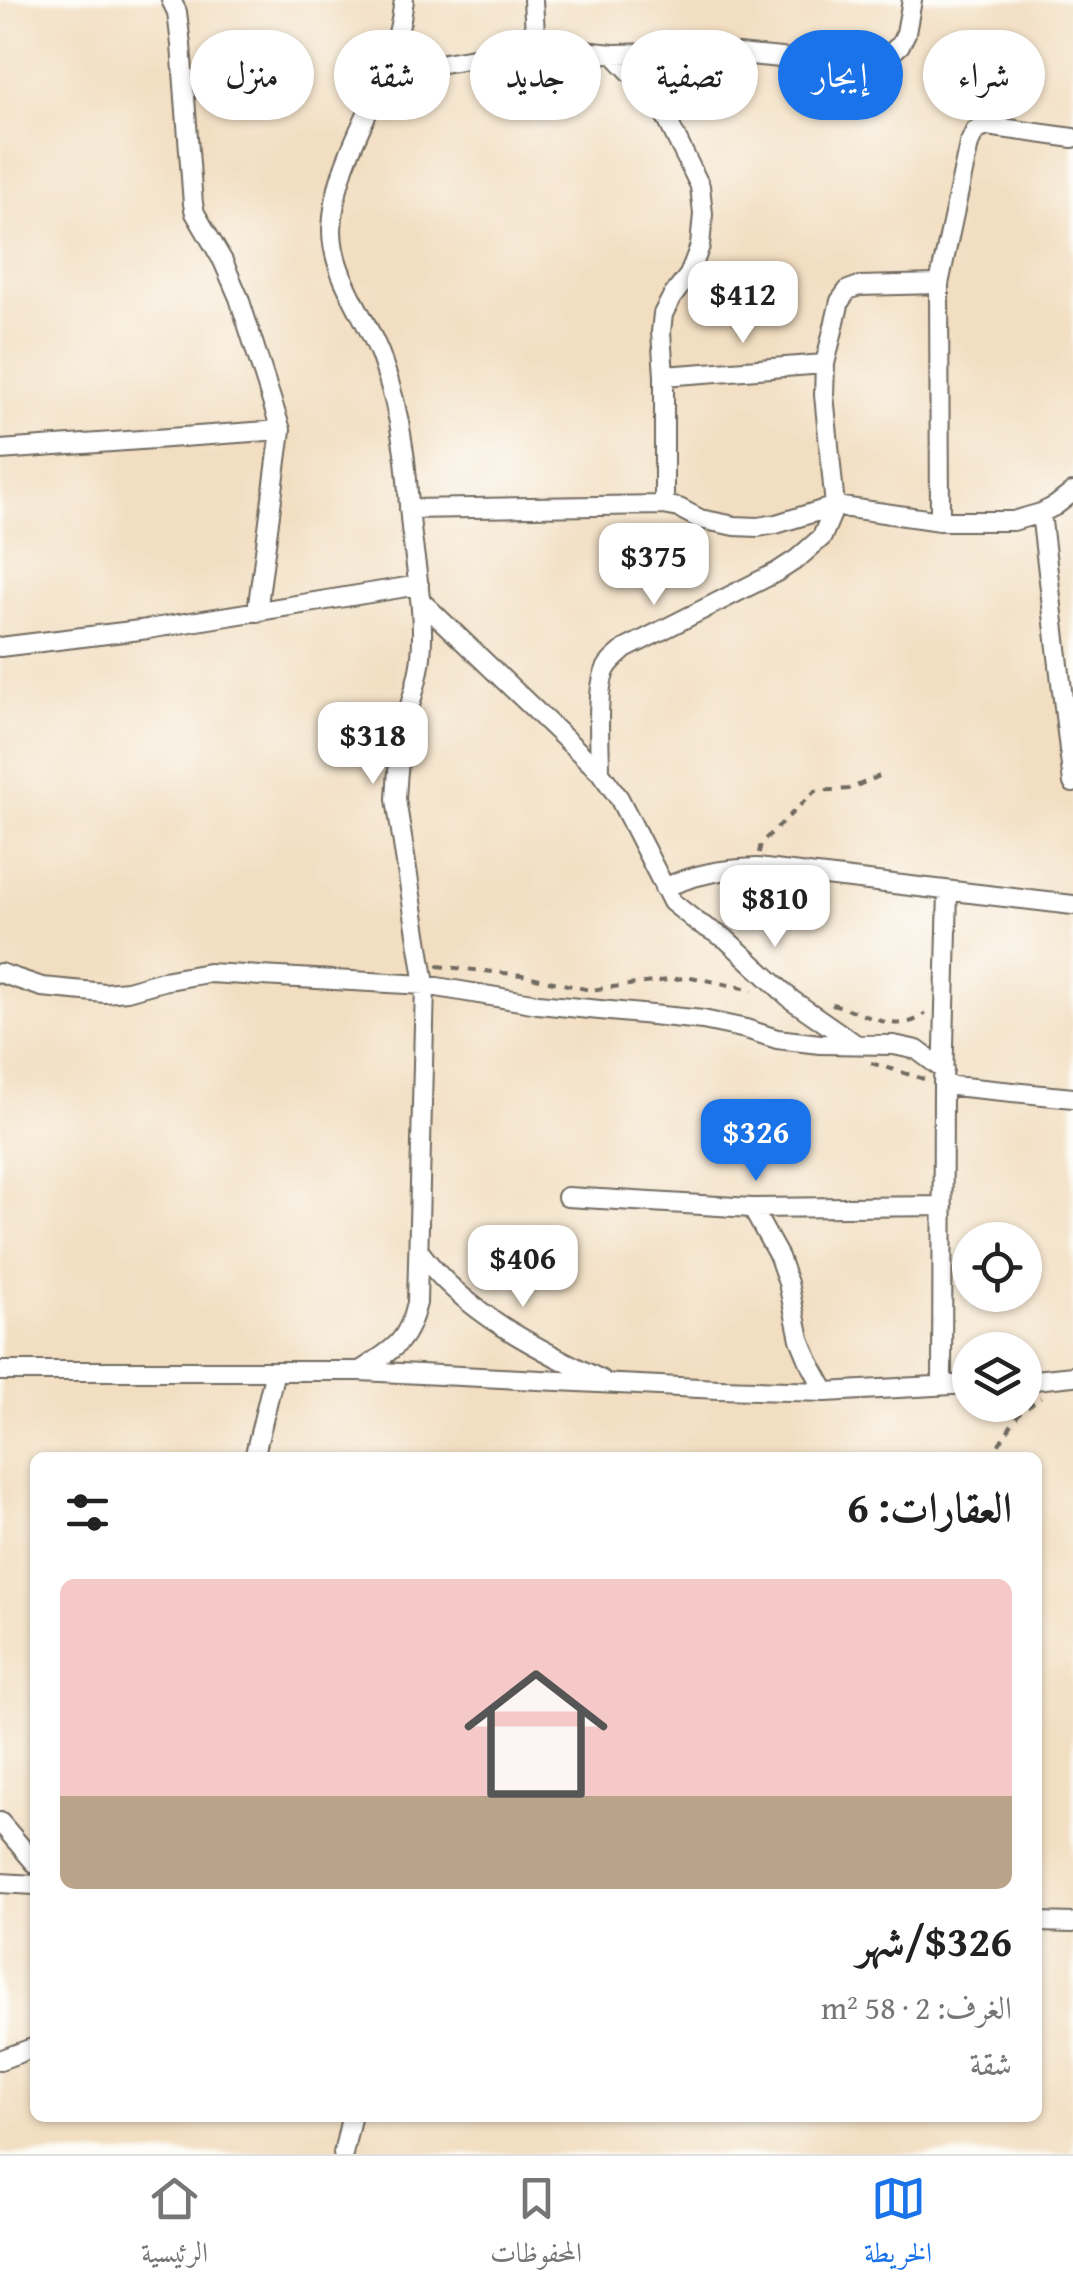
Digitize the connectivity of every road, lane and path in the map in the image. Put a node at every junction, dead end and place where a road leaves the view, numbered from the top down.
1 (171, 0) edge
2 (404, 0) edge
3 (533, 0) edge
4 (912, 0) edge
5 (399, 30) edge
6 (535, 30) edge
7 (601, 53) edge
8 (612, 54) junction
9 (364, 120) edge
10 (1073, 138) edge
11 (940, 284) junction
12 (826, 364) junction
13 (664, 376) junction
14 (280, 430) junction
15 (0, 450) edge
16 (1073, 492) edge
17 (664, 505) junction
18 (836, 506) junction
19 (409, 510) junction
20 (1042, 513) junction
21 (940, 521) junction
22 (420, 593) junction
23 (257, 612) junction
24 (0, 647) edge
25 (600, 772) junction
26 (882, 775) dead end
27 (1073, 784) edge
28 (757, 868) junction
29 (664, 888) junction
30 (948, 891) junction
31 (1073, 906) edge
32 (0, 973) edge
33 (425, 984) junction
34 (854, 1044) junction
35 (944, 1078) junction
36 (1073, 1098) edge
37 (567, 1197) dead end
38 (943, 1206) junction
39 (752, 1208) junction
40 (420, 1252) junction
41 (0, 1371) edge
42 (275, 1371) junction
43 (360, 1371) junction
44 (1073, 1376) edge
45 (1042, 1379) edge
46 (612, 1384) junction
47 (942, 1385) junction
48 (952, 1385) edge
49 (826, 1392) junction
50 (1045, 1394) dead end
51 (255, 1452) edge
52 (994, 1452) edge
53 (0, 1822) edge
54 (30, 1857) edge
55 (0, 1883) edge
56 (30, 1884) edge
57 (1042, 1922) edge
58 (1073, 1923) edge
59 (30, 2049) edge
60 (0, 2060) edge
61 (350, 2122) edge
62 (342, 2154) edge

1 - 14 street
2 - 5 street
3 - 6 street
4 - 8 street
7 - 8 street
8 - 13 street
9 - 19 street
10 - 11 street
11 - 12 street
11 - 21 street
12 - 13 street
12 - 18 street
13 - 17 street
14 - 15 street
14 - 23 street
16 - 20 street
17 - 18 street
17 - 19 street
18 - 21 street
18 - 25 street
19 - 22 street
20 - 21 street
20 - 27 street
22 - 23 street
22 - 25 street
22 - 33 street
23 - 24 street
25 - 29 street
26 - 28 path
28 - 29 street
28 - 30 street
29 - 34 street
30 - 31 street
30 - 35 street
32 - 33 street
33 - 34 street
33 - 40 street
34 - 35 street
35 - 36 street
35 - 38 street
37 - 39 street
38 - 39 street
38 - 47 street
39 - 49 street
40 - 43 street
40 - 46 street
41 - 42 street
42 - 43 street
42 - 51 street
43 - 46 street
44 - 45 street
46 - 49 street
47 - 48 street
47 - 49 street
50 - 52 path
53 - 54 street
55 - 56 street
57 - 58 street
59 - 60 street
61 - 62 street

